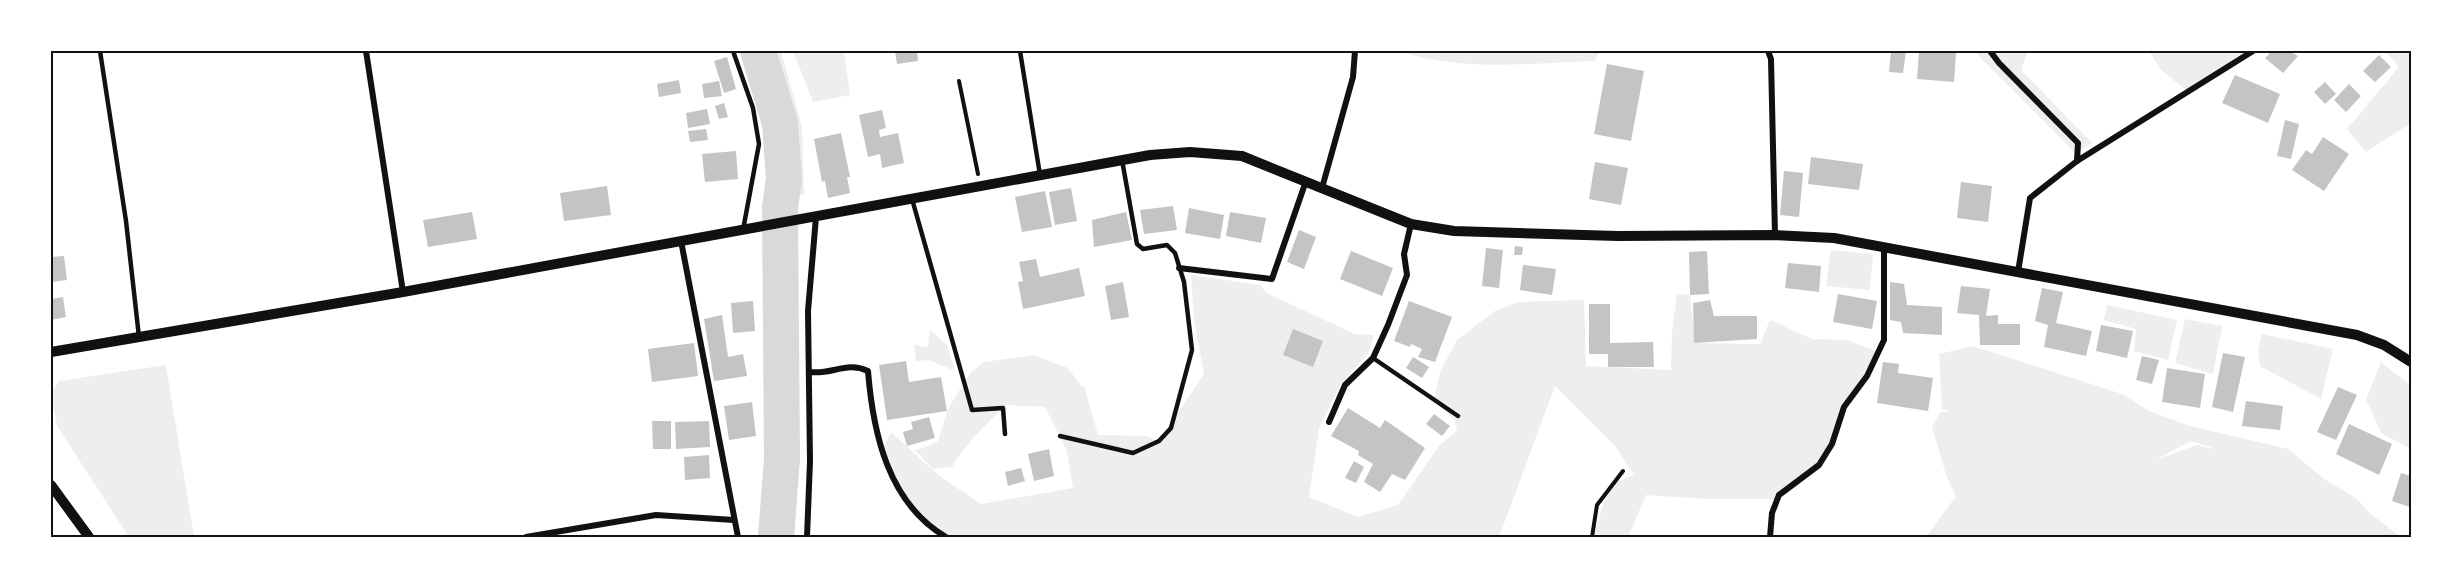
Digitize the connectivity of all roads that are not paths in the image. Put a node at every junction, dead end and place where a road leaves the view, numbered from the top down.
1 (100, 51) edge
2 (366, 51) edge
3 (733, 51) edge
4 (1020, 51) edge
5 (1355, 51) edge
6 (1768, 51) edge
7 (1990, 51) edge
8 (2253, 51) edge
9 (1122, 160) junction
10 (2077, 161) junction
11 (1040, 175) junction
12 (1306, 181) junction
13 (1322, 188) junction
14 (912, 199) junction
15 (811, 218) junction
16 (1411, 224) junction
17 (743, 230) junction
18 (1775, 235) junction
19 (681, 240) junction
20 (1884, 248) junction
21 (1179, 268) junction
22 (2018, 272) junction
23 (404, 292) junction
24 (139, 337) junction
25 (51, 352) edge
26 (1372, 358) junction
27 (2411, 360) edge
28 (809, 372) junction
29 (1458, 416) dead end
30 (1329, 422) dead end
31 (1005, 434) dead end
32 (1059, 436) dead end
33 (51, 485) edge
34 (734, 520) junction
35 (89, 537) edge
36 (526, 537) edge
37 (738, 537) edge
38 (807, 537) edge
39 (946, 537) edge
40 (1770, 537) edge

1 - 24 lane
2 - 23 street
3 - 17 lane
4 - 11 lane
5 - 13 street
6 - 18 street
7 - 10 street
8 - 10 street
9 - 11 street
9 - 12 street
9 - 21 lane
10 - 22 street
11 - 14 street
12 - 13 street
12 - 21 street
13 - 16 street
14 - 15 street
14 - 31 lane
15 - 17 street
15 - 28 street
16 - 18 street
16 - 26 street
17 - 19 street
18 - 20 street
19 - 23 street
19 - 34 street
20 - 22 street
20 - 40 street
21 - 32 lane
22 - 27 street
23 - 24 street
24 - 25 street
26 - 29 lane
26 - 30 street
28 - 38 street
28 - 39 street
33 - 35 street
34 - 36 street
34 - 37 street

